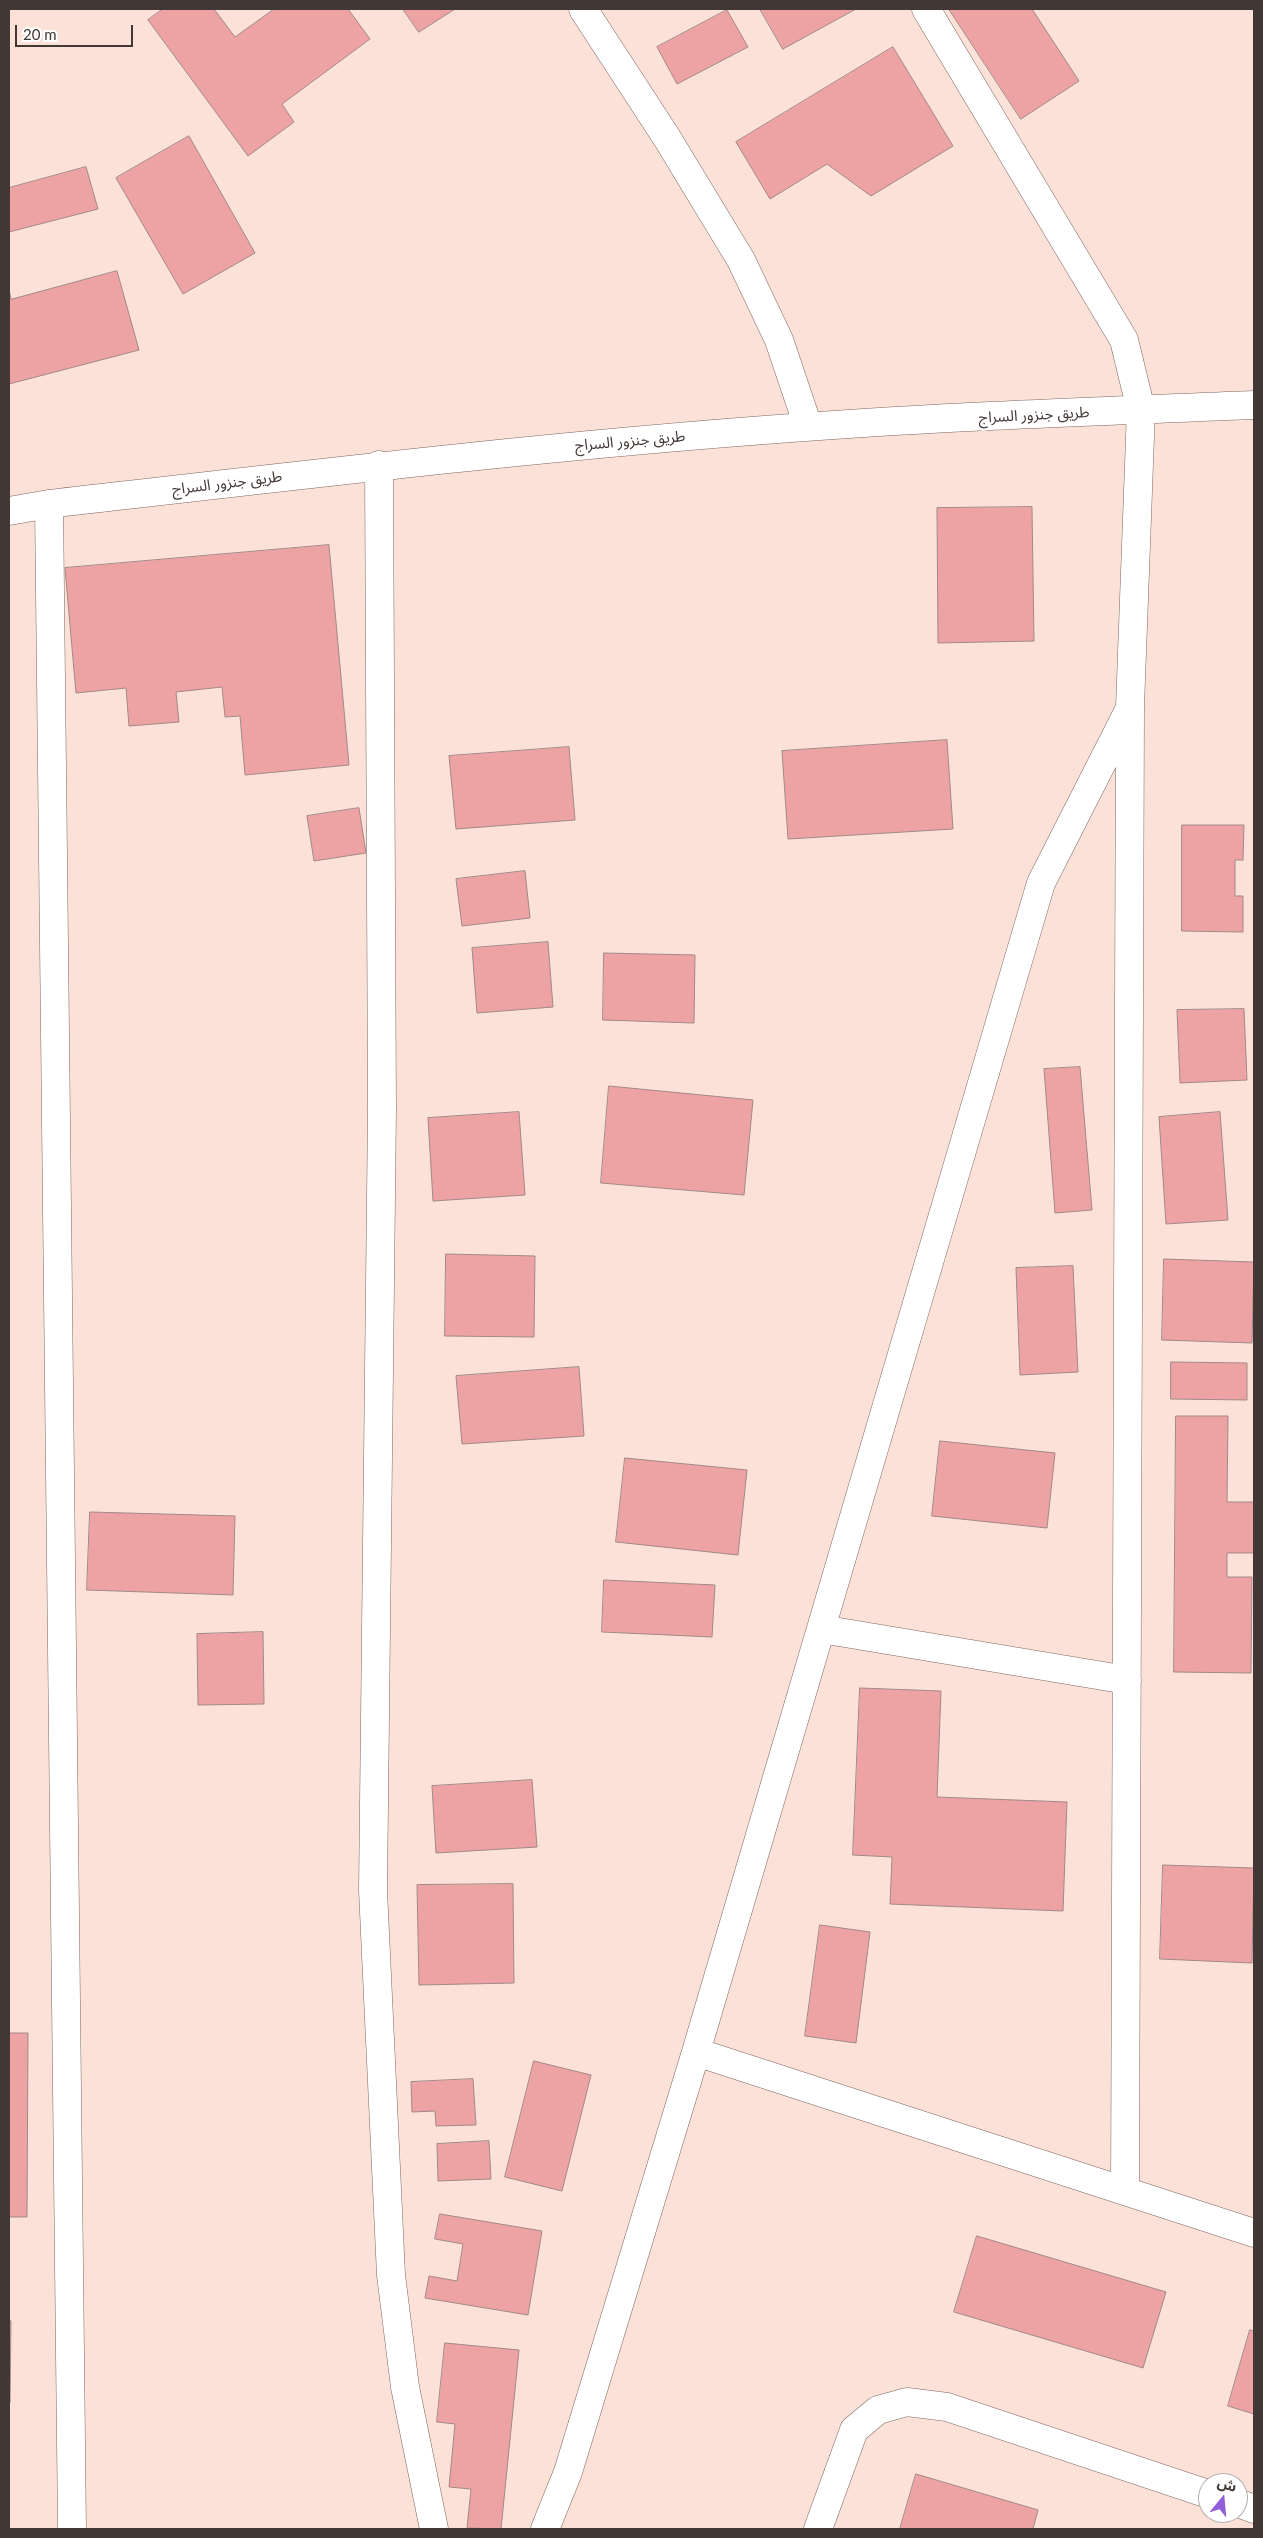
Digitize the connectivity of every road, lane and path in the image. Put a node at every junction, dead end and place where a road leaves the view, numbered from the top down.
1 (583, 9) edge
2 (926, 9) edge
3 (1254, 405) edge
4 (1141, 410) junction
5 (808, 426) junction
6 (379, 465) junction
7 (49, 504) junction
8 (9, 511) edge
9 (1130, 707) junction
10 (821, 1629) junction
11 (1127, 1680) junction
12 (696, 2052) junction
13 (1125, 2190) junction
14 (1254, 2233) edge
15 (1198, 2491) edge
16 (72, 2529) edge
17 (434, 2529) edge
18 (545, 2529) edge
19 (818, 2529) edge

1 - 5 street
2 - 4 street
3 - 4 street, طريق جنزور السراج
4 - 5 street, طريق جنزور السراج
4 - 9 street
5 - 6 street, طريق جنزور السراج
6 - 7 street, طريق جنزور السراج
6 - 17 street
7 - 8 street, طريق جنزور السراج
7 - 16 street
9 - 10 street
9 - 11 street
10 - 11 street
10 - 12 street
11 - 13 street
12 - 13 street
12 - 18 street
13 - 14 street
15 - 19 street

